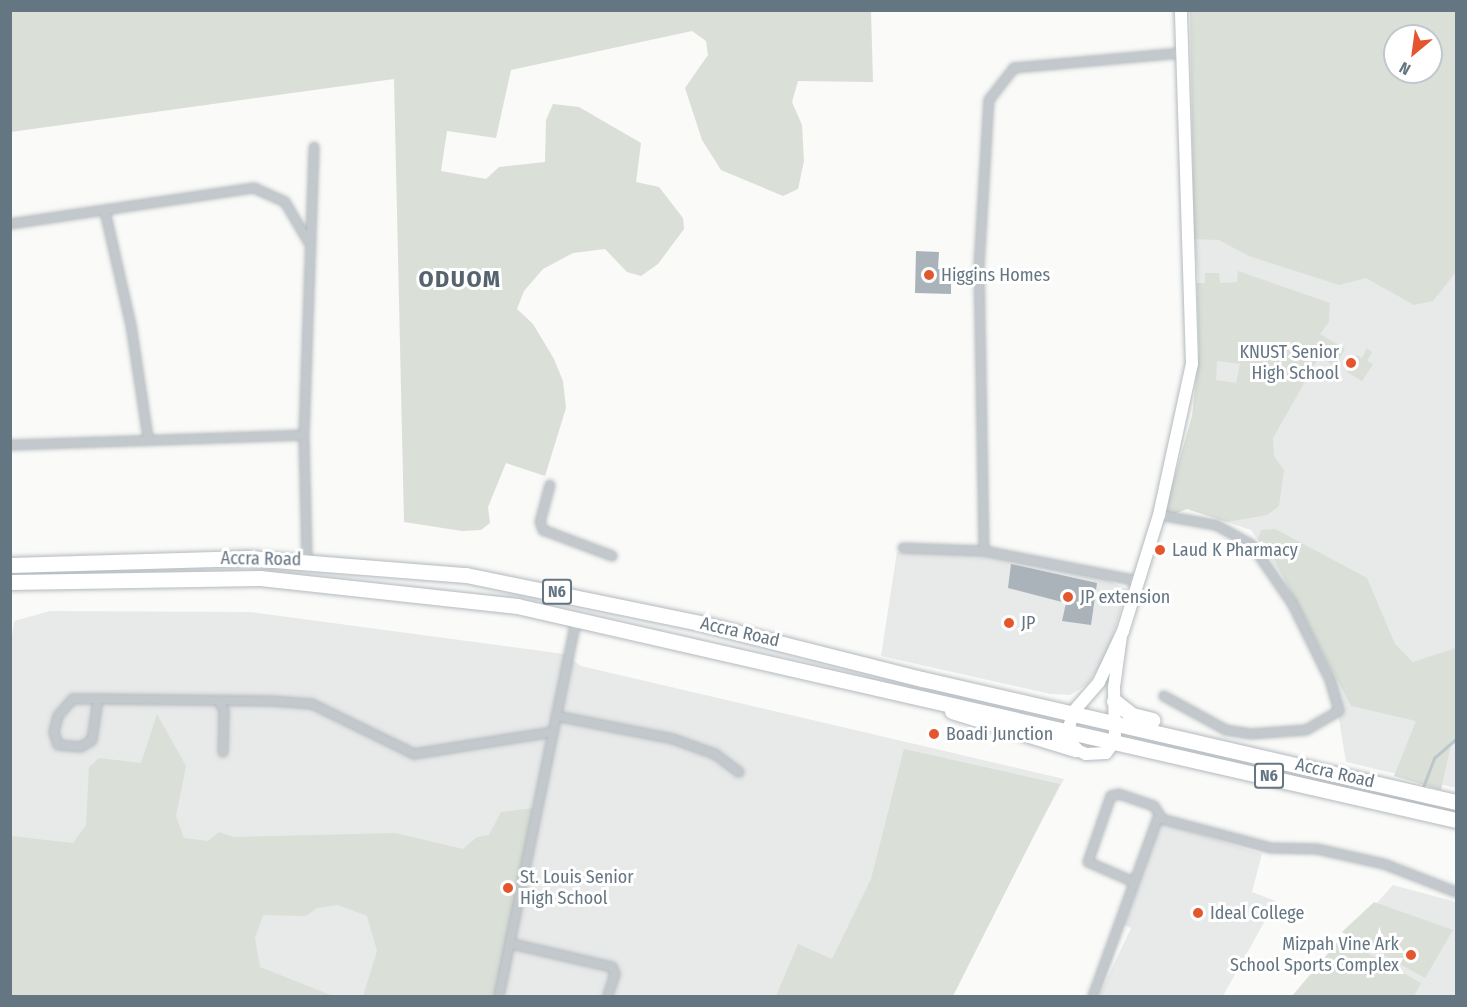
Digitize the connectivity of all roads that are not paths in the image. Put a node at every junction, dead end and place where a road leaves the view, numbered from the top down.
1 (1181, 10) edge
2 (1180, 53) junction
3 (314, 147) dead end
4 (105, 211) junction
5 (10, 224) edge
6 (308, 243) junction
7 (304, 435) junction
8 (148, 438) junction
9 (10, 445) edge
10 (550, 485) dead end
11 (1159, 515) junction
12 (903, 548) dead end
13 (984, 551) junction
14 (612, 556) dead end
15 (307, 560) junction
16 (10, 565) edge
17 (1138, 581) junction
18 (10, 582) edge
19 (578, 616) junction
20 (1121, 636) junction
21 (911, 695) junction
22 (1164, 696) dead end
23 (98, 699) junction
24 (219, 701) junction
25 (1114, 701) junction
26 (1074, 711) junction
27 (556, 716) junction
28 (1116, 722) junction
29 (1068, 730) junction
30 (553, 732) junction
31 (1115, 741) junction
32 (1075, 749) junction
33 (1236, 750) junction
34 (223, 752) dead end
35 (739, 772) dead end
36 (1456, 802) edge
37 (1162, 819) junction
38 (1456, 820) edge
39 (1134, 882) junction
40 (1456, 892) edge
41 (512, 944) junction
42 (499, 996) edge
43 (608, 996) edge
44 (1093, 996) edge

1 - 2 street
2 - 11 street
2 - 13 street
3 - 6 street
4 - 5 street
4 - 6 street
4 - 8 street
6 - 7 street
7 - 8 street
7 - 15 street
8 - 9 street
10 - 14 street
11 - 17 street
11 - 22 street
12 - 13 street
13 - 17 street
15 - 16 highway, Accra Road / N6
15 - 26 highway, Accra Road / N6
17 - 20 street
18 - 19 highway, Accra Road / N6
19 - 21 highway, Accra Road / N6
19 - 27 street
20 - 25 street
20 - 26 street
21 - 29 highway, Accra Road / N6
21 - 32 highway
23 - 23 street
23 - 24 street
24 - 30 street
24 - 34 street
25 - 28 street
25 - 33 highway
26 - 28 highway, Accra Road / N6
26 - 29 street
27 - 30 street
27 - 35 street
28 - 31 street
28 - 33 highway, Accra Road / N6
29 - 31 highway, Accra Road / N6
29 - 32 street
30 - 41 street
31 - 32 street
31 - 38 highway, Accra Road / N6
33 - 36 highway, Accra Road / N6
37 - 39 street
37 - 39 street
37 - 40 street
39 - 44 street
41 - 42 street
41 - 43 street

